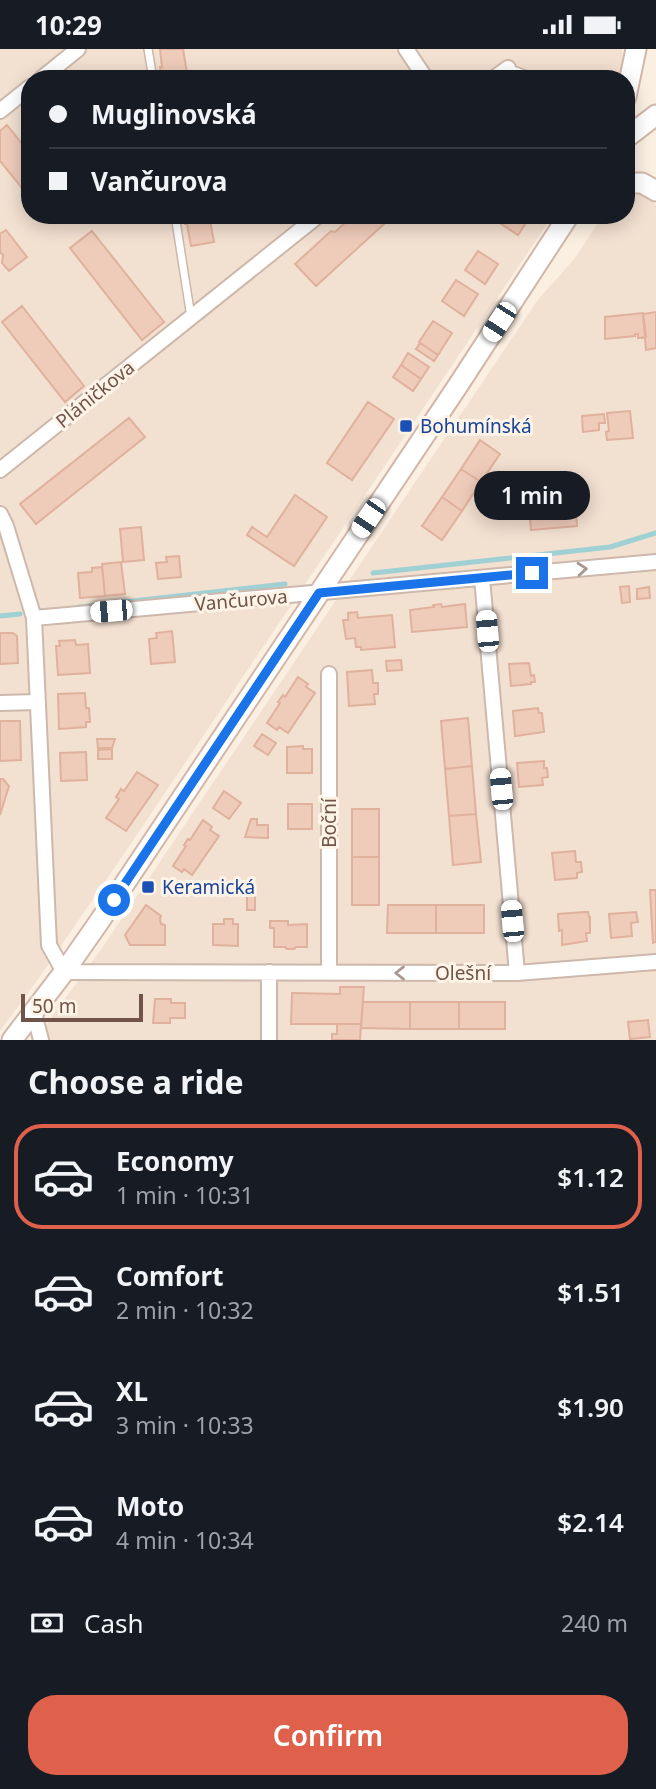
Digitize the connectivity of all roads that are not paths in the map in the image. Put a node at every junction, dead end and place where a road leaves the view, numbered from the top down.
1 (78, 49) edge
2 (148, 49) edge
3 (406, 49) edge
4 (636, 49) edge
5 (508, 68) joint
6 (52, 70) edge
7 (152, 70) edge
8 (420, 70) edge
9 (505, 70) edge
10 (513, 70) edge
11 (632, 70) edge
12 (21, 94) edge
13 (0, 111) edge
14 (656, 115) edge
15 (635, 131) edge
16 (635, 183) edge
17 (656, 191) edge
18 (176, 224) edge
19 (307, 224) edge
20 (563, 224) edge
21 (191, 317) junction
22 (0, 470) edge
23 (0, 514) edge
24 (656, 562) edge
25 (482, 578) junction
26 (319, 593) junction
27 (34, 618) junction
28 (329, 674) dead end
29 (38, 702) junction
30 (0, 703) edge
31 (656, 962) edge
32 (64, 972) junction
33 (269, 972) junction
34 (329, 972) junction
35 (517, 973) junction
36 (34, 1013) junction
37 (12, 1040) edge
38 (41, 1040) edge
39 (269, 1040) edge

1 - 6 street
2 - 7 lane
3 - 8 street
4 - 11 main road
5 - 9 street
5 - 10 lane
12 - 13 street
14 - 15 main road
16 - 17 main road
18 - 21 lane
19 - 21 street, Pláničkova
20 - 26 main road
21 - 22 street, Pláničkova
23 - 27 street
25 -> 24 street, Vančurova
25 - 26 street, Vančurova
25 - 35 street
26 - 27 street, Vančurova
26 - 32 main road
27 - 29 street
28 - 34 street, Boční
29 - 30 street
29 - 32 street
31 - 35 street, Olešní
32 - 33 street, Olešní
32 - 36 main road
33 - 34 street, Olešní
33 - 39 street
35 -> 34 street, Olešní
36 - 37 main road
36 - 38 street

